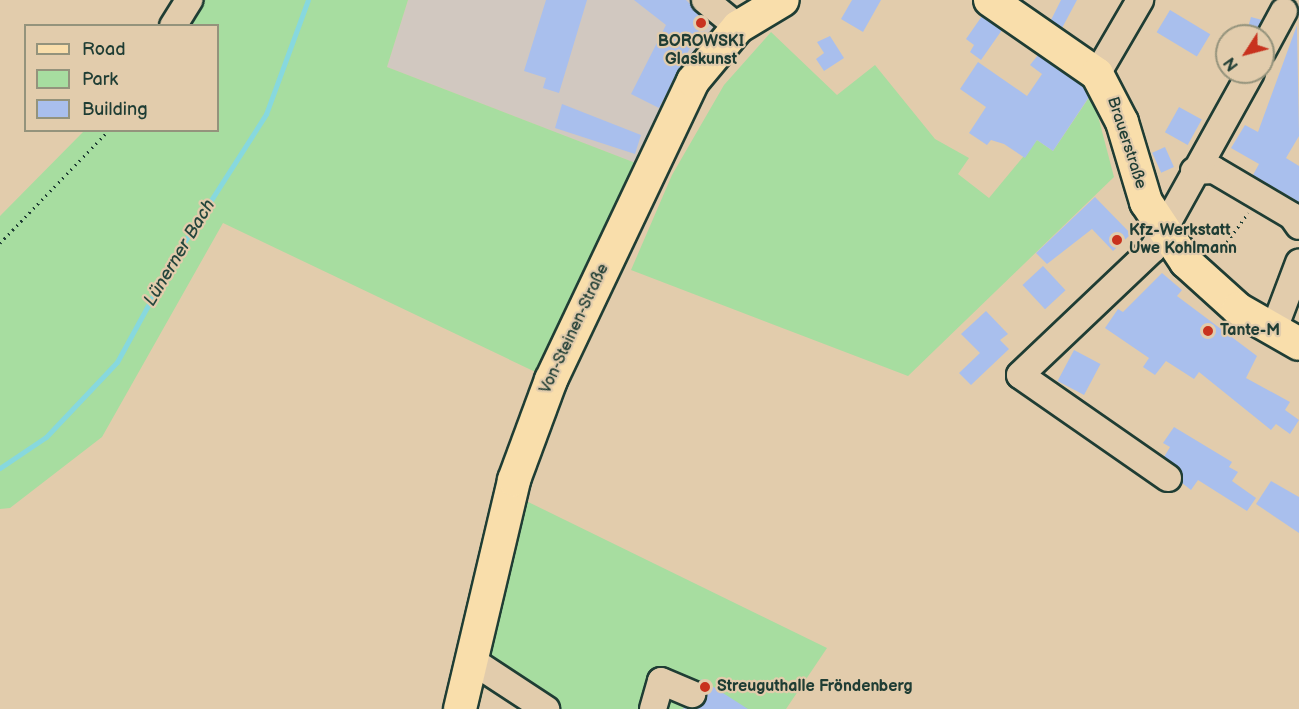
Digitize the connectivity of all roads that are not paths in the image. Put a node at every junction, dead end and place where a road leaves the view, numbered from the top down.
1 (189, 0) edge
2 (783, 0) edge
3 (990, 0) edge
4 (1140, 0) edge
5 (712, 2) edge
6 (1284, 11) dead end
7 (174, 24) edge
8 (738, 27) junction
9 (1275, 28) edge
10 (1097, 74) junction
11 (1244, 84) edge
12 (1194, 171) junction
13 (1299, 226) edge
14 (1164, 233) junction
15 (1299, 263) edge
16 (1287, 336) edge
17 (1167, 478) dead end
18 (471, 660) junction
19 (692, 694) dead end
20 (459, 709) edge
21 (546, 709) edge
22 (653, 709) edge

1 - 7 street
2 - 8 main road, Von-Steinen-Straße
3 - 10 main road, Brauerstraße
4 - 10 street
5 - 8 street
6 - 9 street
8 - 18 main road, Von-Steinen-Straße
10 - 14 main road, Brauerstraße
11 - 12 street
12 - 13 street
12 - 14 street
14 - 16 main road, Brauerstraße
14 - 17 street
15 - 16 street
18 - 20 main road, Von-Steinen-Straße
18 - 21 street
19 - 22 street

